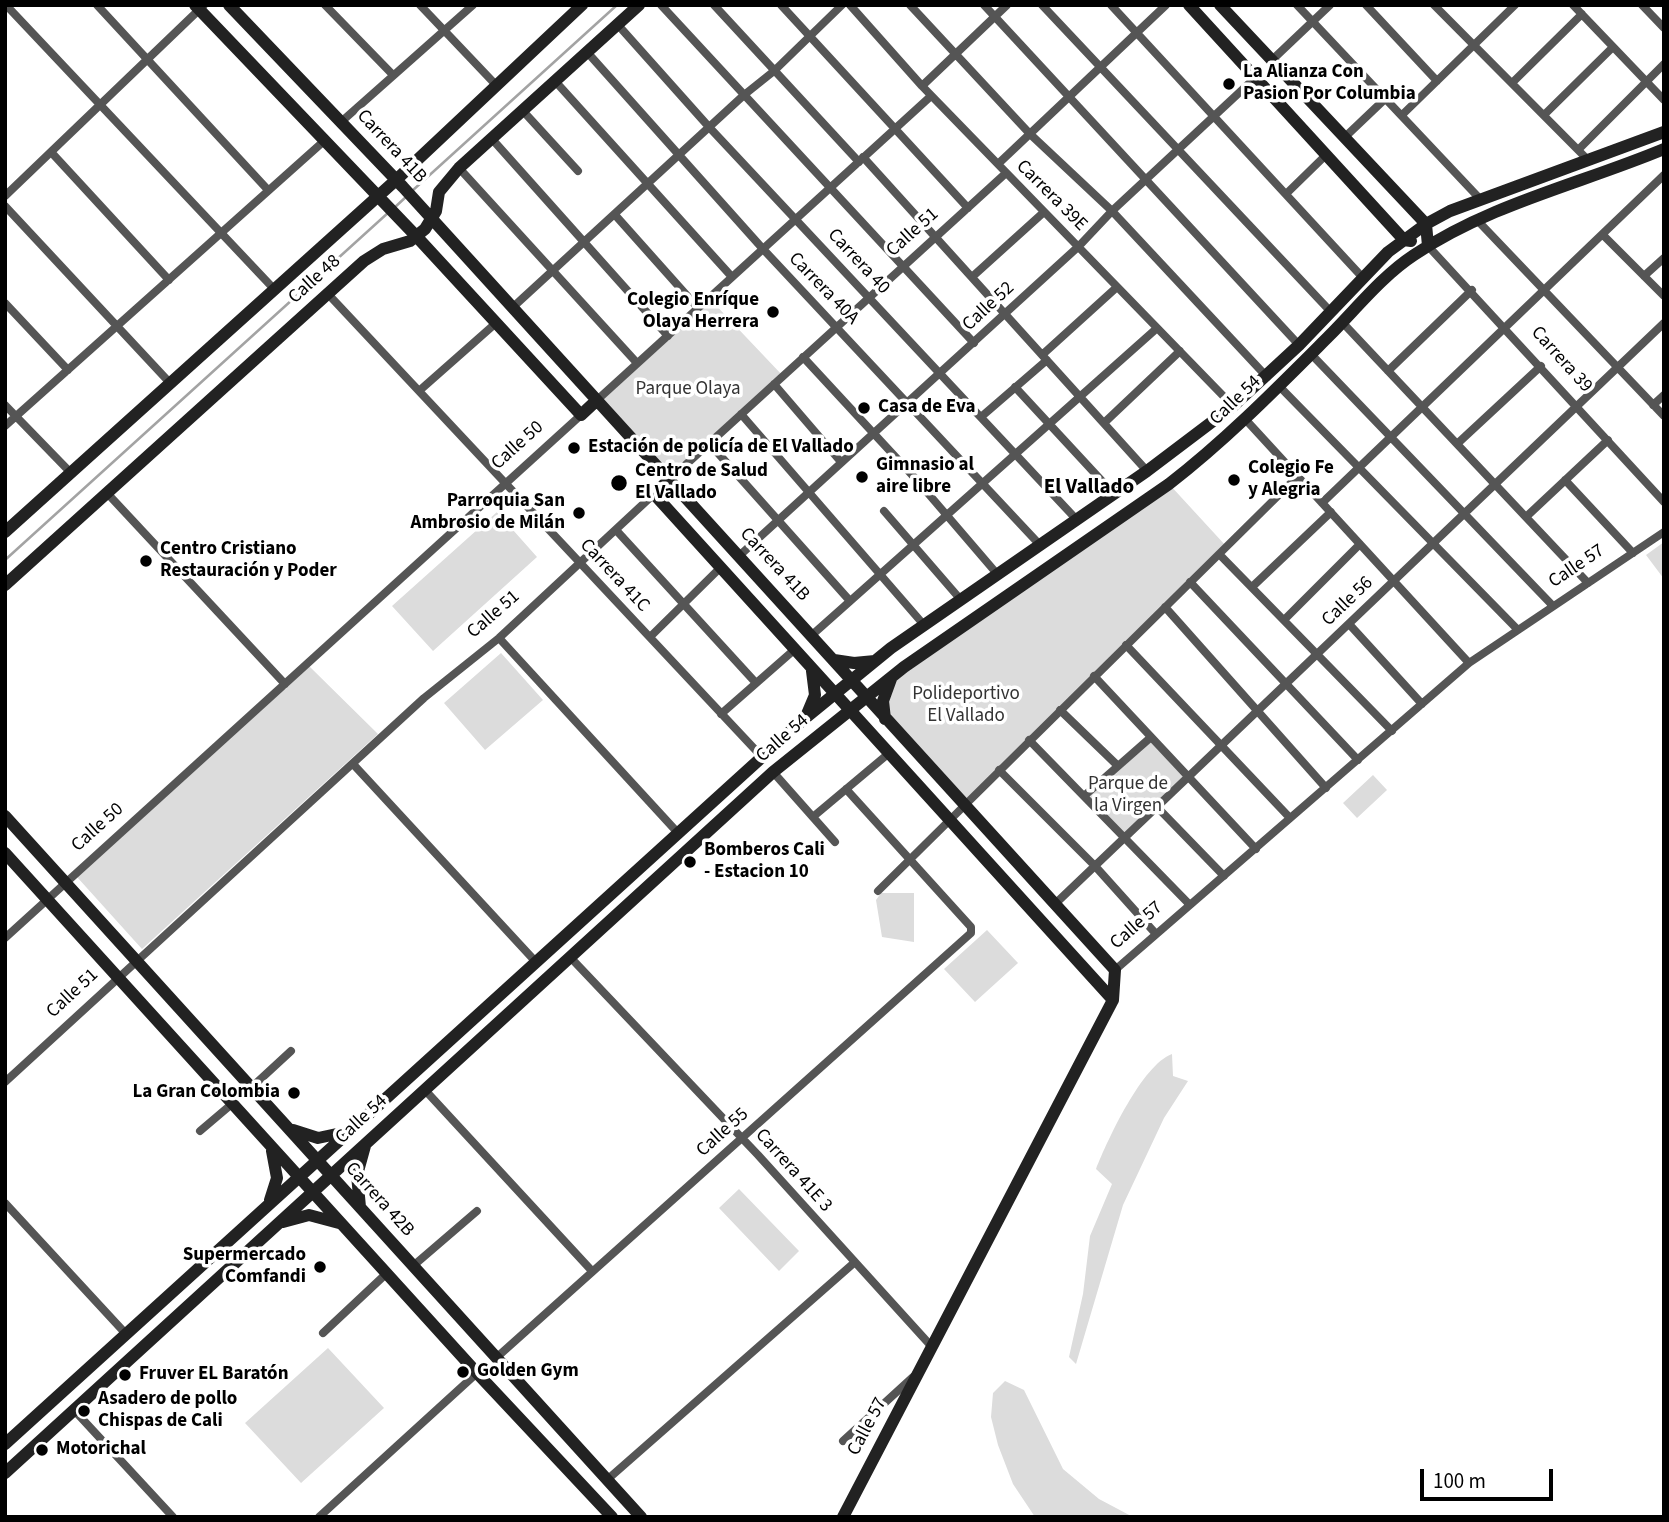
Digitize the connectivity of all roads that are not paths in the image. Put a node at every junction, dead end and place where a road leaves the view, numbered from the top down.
1 (6, 5) edge
2 (97, 5) edge
3 (229, 5) edge
4 (325, 5) edge
5 (420, 5) edge
6 (473, 5) edge
7 (582, 5) edge
8 (639, 5) edge
9 (661, 5) edge
10 (714, 5) edge
11 (781, 5) edge
12 (842, 5) edge
13 (850, 5) edge
14 (910, 5) edge
15 (984, 5) edge
16 (1007, 5) edge
17 (1042, 5) edge
18 (1111, 5) edge
19 (1166, 5) edge
20 (1189, 5) edge
21 (1220, 5) edge
22 (1297, 5) edge
23 (1330, 5) edge
24 (1366, 5) edge
25 (1434, 5) edge
26 (1573, 5) edge
27 (199, 7) edge
28 (1508, 7) edge
29 (1648, 7) edge
30 (1581, 14) junction
31 (995, 17) junction
32 (1312, 22) junction
33 (618, 25) junction
34 (1664, 28) edge
35 (445, 31) junction
36 (1137, 33) junction
37 (809, 36) junction
38 (1474, 45) junction
39 (1613, 47) junction
40 (587, 52) junction
41 (956, 54) junction
42 (148, 59) junction
43 (1271, 61) junction
44 (1664, 64) edge
45 (1100, 68) junction
46 (775, 71) junction
47 (393, 75) junction
48 (1256, 77) junction
49 (555, 81) junction
50 (1437, 81) junction
51 (1646, 81) junction
52 (1292, 82) junction
53 (1512, 83) junction
54 (496, 85) junction
55 (922, 86) junction
56 (744, 95) junction
57 (1273, 95) junction
58 (931, 96) junction
59 (1069, 97) junction
60 (1386, 98) junction
61 (1664, 100) edge
62 (100, 104) junction
63 (1316, 108) junction
64 (523, 111) junction
65 (1402, 115) junction
66 (1544, 115) junction
67 (1214, 116) junction
68 (341, 122) junction
69 (1299, 122) junction
70 (709, 127) junction
71 (895, 128) junction
72 (1664, 132) edge
73 (1030, 134) junction
74 (1345, 137) junction
75 (492, 139) junction
76 (324, 141) junction
77 (1664, 149) edge
78 (1177, 150) junction
79 (51, 152) junction
80 (1327, 154) junction
81 (1583, 155) junction
82 (679, 156) junction
83 (861, 160) junction
84 (998, 164) junction
85 (459, 168) junction
86 (578, 171) dead end
87 (1006, 173) junction
88 (1664, 175) edge
89 (1146, 180) junction
90 (399, 183) junction
91 (649, 186) junction
92 (830, 188) junction
93 (268, 190) junction
94 (1286, 194) junction
95 (5, 196) edge
96 (381, 200) junction
97 (1481, 200) junction
98 (5, 206) edge
99 (1411, 207) junction
100 (968, 208) junction
101 (1112, 211) junction
102 (1450, 211) junction
103 (1044, 212) junction
104 (616, 216) junction
105 (796, 219) junction
106 (1388, 219) junction
107 (432, 220) junction
108 (1477, 220) junction
109 (1426, 224) junction
110 (220, 233) junction
111 (1603, 235) junction
112 (417, 237) junction
113 (936, 237) junction
114 (1404, 240) junction
115 (587, 242) junction
116 (1079, 246) junction
117 (1429, 246) junction
118 (763, 249) junction
119 (1388, 252) junction
120 (1664, 258) edge
121 (903, 267) junction
122 (554, 272) junction
123 (1644, 276) junction
124 (732, 277) junction
125 (972, 277) junction
126 (1364, 279) junction
127 (169, 280) junction
128 (1117, 287) junction
129 (274, 289) junction
130 (1472, 290) junction
131 (1545, 291) junction
132 (328, 294) junction
133 (1664, 296) edge
134 (869, 298) junction
135 (5, 303) edge
136 (512, 308) junction
137 (698, 308) junction
138 (1331, 312) junction
139 (1005, 314) junction
140 (1342, 322) junction
141 (496, 323) junction
142 (1664, 323) edge
143 (117, 326) junction
144 (838, 326) junction
145 (1506, 328) junction
146 (1156, 329) junction
147 (667, 336) junction
148 (974, 343) junction
149 (1299, 345) junction
150 (1180, 351) junction
151 (1311, 354) junction
152 (803, 357) junction
153 (1044, 357) junction
154 (637, 363) junction
155 (1541, 366) junction
156 (1617, 367) junction
157 (68, 370) junction
158 (1388, 371) junction
159 (939, 372) junction
160 (1267, 377) junction
161 (170, 383) junction
162 (774, 384) junction
163 (1279, 386) junction
164 (1015, 387) junction
165 (419, 391) junction
166 (1664, 395) edge
167 (1079, 397) junction
168 (596, 401) junction
169 (906, 402) junction
170 (5, 405) edge
171 (1653, 405) junction
172 (1577, 406) junction
173 (1233, 407) junction
174 (1422, 407) junction
175 (741, 414) junction
176 (581, 415) junction
177 (16, 416) junction
178 (1664, 416) edge
179 (981, 417) junction
180 (1246, 420) junction
181 (1104, 423) junction
182 (1049, 424) junction
183 (5, 426) edge
184 (873, 432) junction
185 (1391, 437) junction
186 (1608, 440) junction
187 (709, 443) junction
188 (1457, 444) junction
189 (1016, 454) junction
190 (841, 461) junction
191 (1359, 468) junction
192 (1147, 471) junction
193 (71, 473) junction
194 (1298, 476) junction
195 (669, 480) junction
196 (1565, 480) junction
197 (984, 482) junction
198 (505, 484) junction
199 (1495, 484) junction
200 (809, 492) junction
201 (107, 493) junction
202 (654, 494) junction
203 (1114, 494) junction
204 (1664, 502) edge
205 (1322, 503) junction
206 (884, 510) dead end
207 (1331, 512) junction
208 (1465, 513) junction
209 (947, 515) junction
210 (1526, 517) junction
211 (778, 520) junction
212 (1077, 520) junction
213 (616, 530) junction
214 (5, 532) edge
215 (1664, 532) edge
216 (1433, 543) junction
217 (915, 544) junction
218 (1360, 544) junction
219 (1040, 545) junction
220 (1633, 553) junction
221 (1219, 554) junction
222 (739, 556) junction
223 (580, 563) junction
224 (720, 568) junction
225 (881, 574) junction
226 (998, 575) junction
227 (1394, 581) junction
228 (1190, 582) junction
229 (1588, 583) junction
230 (5, 585) edge
231 (1252, 587) junction
232 (961, 600) junction
233 (850, 601) junction
234 (684, 604) junction
235 (1553, 606) junction
236 (1165, 607) junction
237 (1284, 620) junction
238 (1349, 624) junction
239 (924, 625) junction
240 (1518, 630) junction
241 (812, 635) junction
242 (650, 637) junction
243 (499, 638) junction
244 (1126, 645) junction
245 (891, 648) junction
246 (794, 650) junction
247 (1318, 653) junction
248 (834, 660) junction
249 (876, 661) junction
250 (1469, 663) junction
251 (812, 671) junction
252 (899, 671) junction
253 (1094, 676) junction
254 (851, 681) junction
255 (756, 683) junction
256 (285, 684) junction
257 (1286, 684) junction
258 (834, 695) junction
259 (865, 696) junction
260 (1422, 704) junction
261 (848, 710) junction
262 (1059, 710) junction
263 (1256, 712) junction
264 (721, 714) junction
265 (804, 719) junction
266 (885, 719) junction
267 (1392, 731) junction
268 (819, 733) junction
269 (869, 733) junction
270 (1150, 738) junction
271 (1029, 740) junction
272 (1222, 745) junction
273 (888, 754) junction
274 (763, 758) junction
275 (1358, 760) junction
276 (353, 764) junction
277 (1117, 765) junction
278 (999, 770) junction
279 (773, 772) junction
280 (1187, 778) junction
281 (1326, 788) junction
282 (846, 789) junction
283 (1084, 796) junction
284 (963, 805) junction
285 (1157, 807) junction
286 (5, 816) edge
287 (814, 816) junction
288 (1290, 818) junction
289 (949, 821) junction
290 (678, 833) junction
291 (1125, 837) junction
292 (835, 842) dead end
293 (1255, 849) junction
294 (5, 853) edge
295 (911, 859) junction
296 (1095, 866) junction
297 (1224, 876) junction
298 (66, 883) junction
299 (878, 891) dead end
300 (47, 900) junction
301 (1055, 904) junction
302 (1191, 905) junction
303 (1156, 934) junction
304 (5, 938) edge
305 (570, 957) junction
306 (139, 960) junction
307 (535, 961) junction
308 (1115, 970) junction
309 (121, 977) junction
310 (1113, 1000) junction
311 (291, 1051) dead end
312 (5, 1082) edge
313 (252, 1087) junction
314 (424, 1090) junction
315 (264, 1099) junction
316 (233, 1103) junction
317 (242, 1113) junction
318 (358, 1124) junction
319 (288, 1128) junction
320 (200, 1131) dead end
321 (741, 1138) junction
322 (368, 1140) junction
323 (267, 1141) junction
324 (318, 1160) junction
325 (331, 1175) junction
326 (299, 1177) junction
327 (313, 1191) junction
328 (5, 1203) edge
329 (264, 1208) junction
330 (361, 1210) junction
331 (477, 1211) dead end
332 (345, 1226) junction
333 (265, 1234) junction
334 (855, 1262) junction
335 (413, 1266) junction
336 (592, 1271) junction
337 (387, 1273) junction
338 (323, 1333) dead end
339 (125, 1334) junction
340 (932, 1347) junction
341 (496, 1357) junction
342 (919, 1372) junction
343 (477, 1373) junction
344 (74, 1410) junction
345 (843, 1441) dead end
346 (5, 1444) edge
347 (5, 1473) edge
348 (608, 1479) junction
349 (843, 1514) edge
350 (173, 1517) edge
351 (319, 1517) edge
352 (612, 1517) edge
353 (641, 1517) edge

1 - 62 street
2 - 42 street
3 - 68 street, Carrera 41B
4 - 47 street
5 - 35 street
6 - 35 street
7 - 54 street, Calle 48
8 - 33 street
9 - 56 street
10 - 46 street
11 - 37 street
12 - 37 street
13 - 55 street, Carrera 39E
14 - 41 street
15 - 31 street
16 - 31 street
17 - 45 street
18 - 36 street
19 - 36 street
20 - 48 street
21 - 43 street
22 - 32 street
23 - 32 street
24 - 50 street
25 - 38 street
26 - 30 street
27 - 42 street
27 - 76 street
28 - 38 street
29 - 34 street
30 - 39 street
30 - 53 street
31 - 41 street
31 - 59 street
32 - 43 street
32 - 60 street
33 - 40 street
33 - 70 street, Carrera 40
35 - 47 street
35 - 54 street
36 - 45 street
36 - 67 street
37 - 46 street
37 - 71 street
38 - 50 street
38 - 53 street
39 - 51 street
39 - 66 street
40 - 49 street
40 - 82 street, Carrera 40A
41 - 55 street
41 - 73 street
42 - 62 street
42 - 93 street
43 - 52 street
44 - 51 street
45 - 59 street
45 - 78 street
46 - 56 street
46 - 83 street
47 - 68 street
48 - 57 street
48 - 67 street, Calle 52
49 - 64 street
49 - 91 street
50 - 65 street
51 - 61 street
51 - 81 street
52 - 57 street
52 - 63 street
53 - 66 street
54 - 90 street, Calle 48
55 - 58 street, Carrera 39E
56 - 70 street
56 - 92 street
57 - 69 street
58 - 71 street, Calle 50
58 - 84 street, Carrera 39E
59 - 73 street
59 - 89 street
60 - 65 street
60 - 74 street
62 - 79 street
62 - 110 street
63 - 69 street
63 - 74 street
64 - 75 street
64 - 86 street
65 - 97 street
66 - 81 street
67 - 78 street, Calle 52
67 - 94 street
68 - 90 street, Carrera 41B
69 - 80 street
70 - 82 street
70 - 105 street, Carrera 40
71 - 83 street, Calle 50
71 - 100 street
72 - 81 street, Calle 54
73 - 84 street
73 - 101 street
74 - 99 street
75 - 85 street
75 - 115 street
76 - 93 street
76 - 96 street
77 - 108 street, Calle 54
78 - 89 street, Calle 52
78 - 138 street
79 - 95 street
79 - 127 street
80 - 94 street
80 - 106 street
81 - 97 street, Calle 54
82 - 91 street
82 - 118 street, Carrera 40A
83 - 92 street, Calle 50
83 - 113 street
84 - 87 street, Carrera 39E
85 - 107 street
85 - 122 street
87 - 100 street, Calle 51
87 - 103 street, Carrera 39E
88 - 111 street
89 - 101 street, Calle 52
89 - 149 street
90 - 96 street, Calle 48
90 - 107 street, Carrera 41B
91 - 104 street
91 - 124 street
92 - 105 street, Calle 50
92 - 121 street
93 - 110 street
94 - 126 street
96 - 112 street
96 - 129 street, Calle 48
97 - 102 street, Calle 54
98 - 143 street
99 - 102 street
99 - 109 street
100 - 113 street, Calle 51
101 - 116 street, Calle 52
101 - 160 street
102 - 109 street, Calle 54
103 - 116 street, Carrera 39E
103 - 125 street
104 - 115 street
104 - 137 street
105 - 118 street, Calle 50
105 - 134 street, Carrera 40
106 - 114 street
106 - 119 street
107 - 112 street
107 - 136 street, Carrera 41B
108 - 117 street, Calle 54
108 - 131 street
109 - 114 street, Calle 54
109 - 117 street
110 - 127 street
110 - 129 street
111 - 123 street
111 - 131 street
112 - 132 street, Calle 48
112 - 141 street
113 - 121 street, Calle 51
113 - 125 street
114 - 117 street
114 - 119 street, Calle 54
115 - 122 street
115 - 147 street
116 - 128 street, Carrera 39E
116 - 139 street, Calle 52
117 - 130 street, Carrera 39
117 - 140 street, Calle 54
118 - 124 street, Calle 50
118 - 144 street, Carrera 40A
119 - 126 street, Calle 54
120 - 123 street
121 - 134 street, Calle 51
121 - 148 street
122 - 136 street
122 - 154 street
123 - 133 street
124 - 137 street, Calle 50
125 - 139 street
126 - 138 street, Calle 54
127 - 143 street
128 - 146 street, Carrera 39E
128 - 153 street
129 - 161 street, Calle 48
130 - 145 street, Carrera 39
130 - 158 street
131 - 145 street
131 - 156 street
132 - 165 street, Carrera 41C
132 - 201 street, Calle 48
134 - 144 street, Calle 51
134 - 159 street, Carrera 40
135 - 157 street
136 - 168 street, Carrera 41B
137 - 147 street, Calle 50
138 - 149 street, Calle 54
139 - 148 street, Calle 52
139 - 153 street
140 - 151 street, Calle 54
140 - 158 street
141 - 165 street
141 - 176 street
142 - 156 street, Calle 56
143 - 157 street
143 - 161 street
144 - 152 street, Calle 51
144 - 169 street, Carrera 40A
145 - 155 street, Carrera 39
145 - 174 street
146 - 150 street, Carrera 39E
146 - 167 street
147 - 154 street, Calle 50
148 - 159 street, Calle 52
149 - 160 street, Calle 54
150 - 173 street, Carrera 39E
150 - 181 street
151 - 163 street, Calle 54
151 - 185 street
152 - 162 street, Calle 51
152 - 184 street
153 - 164 street
153 - 167 street
154 - 168 street, Calle 50
155 - 172 street, Carrera 39
155 - 188 street
156 - 171 street
156 - 172 street, Calle 56
157 - 177 street
158 - 174 street
159 - 169 street, Calle 52
159 - 179 street, Carrera 40
160 - 173 street, Calle 54
161 - 193 street, Calle 48
162 - 175 street, Calle 51
162 - 190 street
163 - 180 street, Calle 54
163 - 191 street
164 - 179 street
164 - 182 street
165 - 198 street, Carrera 41C
166 - 171 street
167 - 181 street
167 - 182 street
168 - 176 street, Calle 50
168 - 195 street, Carrera 41B
169 - 184 street, Calle 52
169 - 197 street, Carrera 40A
170 - 177 street
171 - 178 street
172 - 186 street, Carrera 39
172 - 199 street, Calle 56
173 - 192 street, Calle 54
174 - 185 street
174 - 188 street
175 - 187 street, Calle 51
175 - 200 street
176 - 198 street, Calle 50
177 - 183 street
177 - 193 street
179 - 189 street, Carrera 40
180 - 194 street
180 - 252 street, Calle 54
181 - 192 street
182 - 189 street
182 - 203 street
184 - 190 street, Calle 52
184 - 209 street
185 - 191 street
185 - 208 street
186 - 196 street
186 - 204 street, Carrera 39
187 - 195 street, Calle 51
187 - 211 street
188 - 199 street
189 - 197 street
189 - 212 street, Carrera 40
190 - 200 street, Calle 52
191 - 205 street
191 - 216 street
192 - 203 street, Calle 54
193 - 214 street, Calle 48
194 - 205 street
194 - 221 street
195 - 202 street, Calle 51
195 - 222 street, Carrera 41B
196 - 210 street
196 - 220 street
197 - 209 street
197 - 219 street, Carrera 40A
198 - 223 street, Carrera 41C
198 - 256 street, Calle 50
199 - 208 street, Calle 56
199 - 210 street
200 - 211 street, Calle 52
200 - 225 street
201 - 230 street, Calle 48
201 - 256 street
202 - 213 street, Calle 51
202 - 224 street
203 - 212 street, Calle 54
205 - 207 street
206 - 217 street
207 - 218 street
207 - 231 street
208 - 216 street, Calle 56
208 - 235 street
209 - 217 street
209 - 226 street
210 - 229 street
211 - 222 street, Calle 52
211 - 233 street
212 - 219 street, Calle 54
213 - 223 street, Calle 51
213 - 234 street
215 - 220 street, Calle 57
216 - 227 street, Calle 56
216 - 240 street
217 - 225 street
217 - 232 street
218 - 227 street
218 - 237 street
219 - 226 street, Calle 54
220 - 229 street, Calle 57
221 - 228 street
221 - 231 street
222 - 241 street, Carrera 41B
223 - 242 street, Carrera 41C
223 - 243 street, Calle 51
224 - 234 street
224 - 246 street
225 - 233 street
225 - 239 street
226 - 232 street, Calle 54
227 - 238 street, Calle 56
227 - 250 street
228 - 236 street
228 - 257 street
229 - 235 street, Calle 57
231 - 237 street
232 - 239 street, Calle 54
233 - 241 street
234 - 242 street
234 - 255 street
235 - 240 street, Calle 57
236 - 244 street
236 - 263 street
237 - 247 street
238 - 247 street, Calle 56
238 - 260 street
239 - 245 street, Calle 54
240 - 250 street, Calle 57
241 - 248 street, Carrera 41B
242 - 264 street, Carrera 41C
243 - 276 street, Calle 51
243 - 290 street
244 - 253 street
244 - 272 street
245 - 249 street, Calle 54
245 - 252 street
246 - 251 street
246 - 255 street
247 - 257 street, Calle 56
247 - 267 street
248 - 249 street
248 - 254 street, Carrera 41B
249 - 254 street, Calle 54
250 - 260 street, Calle 57
251 - 258 street
251 - 265 street
252 - 259 street, Calle 54
252 - 266 street
253 - 262 street
253 - 270 street
254 - 258 street, Calle 54
254 - 259 street, Carrera 41B
255 - 264 street
256 - 298 street, Calle 50
257 - 263 street, Calle 56
257 - 275 street
258 - 261 street
258 - 265 street, Calle 54
259 - 261 street, Calle 54
259 - 266 street, Carrera 41B
260 - 267 street, Calle 57
261 - 268 street, Calle 54
261 - 269 street
262 - 271 street
262 - 277 street
263 - 272 street, Calle 56
263 - 281 street
264 - 274 street, Carrera 41C
265 - 274 street, Calle 54
266 - 284 street, Carrera 41B
267 - 275 street, Calle 57
268 - 269 street
268 - 279 street, Calle 54
269 - 273 street
270 - 277 street
270 - 280 street
271 - 278 street
271 - 283 street
272 - 280 street, Calle 56
272 - 288 street
273 - 282 street
273 - 289 street
274 - 290 street, Calle 54
275 - 281 street, Calle 57
276 - 306 street, Calle 51
276 - 307 street
277 - 283 street
278 - 284 street
278 - 296 street
279 - 287 street
279 - 305 street, Calle 54
280 - 285 street, Calle 56
280 - 293 street
281 - 288 street, Calle 57
282 - 287 street
282 - 295 street
283 - 291 street
284 - 289 street
284 - 301 street, Carrera 41B
285 - 291 street, Calle 56
285 - 297 street
286 - 298 street, Carrera 42B
287 - 292 street
288 - 293 street, Calle 57
289 - 295 street
289 - 310 street
290 - 307 street, Calle 54
291 - 296 street, Calle 56
291 - 302 street
293 - 297 street, Calle 57
294 - 300 street
295 - 299 street
295 - 321 street, Calle 55
296 - 301 street, Calle 56
296 - 303 street
297 - 302 street, Calle 57
298 - 300 street, Calle 50
298 - 306 street, Carrera 42B
300 - 304 street, Calle 50
300 - 309 street
301 - 308 street, Carrera 41B
302 - 303 street, Calle 57
303 - 308 street, Calle 57
305 - 314 street, Calle 54
305 - 321 street, Carrera 41E 3
306 - 309 street, Calle 51
306 - 313 street, Carrera 42B
307 - 318 street, Calle 54
308 - 310 street, Calle 57
309 - 312 street, Calle 51
309 - 316 street
310 - 340 street, Calle 57
311 - 313 street
313 - 315 street, Carrera 42B
314 - 322 street, Calle 54
314 - 336 street
315 - 317 street
315 - 319 street, Carrera 42B
316 - 317 street
316 - 320 street
317 - 323 street
318 - 319 street
318 - 324 street, Calle 54
319 - 324 street, Carrera 42B
321 - 334 street, Carrera 41E 3
321 - 336 street, Calle 55
322 - 325 street, Calle 54
322 - 330 street
323 - 326 street
323 - 329 street
324 - 325 street, Carrera 42B
324 - 326 street, Calle 54
325 - 327 street, Calle 54
325 - 330 street, Carrera 42B
326 - 327 street
326 - 329 street, Calle 54
327 - 332 street
327 - 333 street, Calle 54
328 - 339 street
329 - 339 street, Calle 54
330 - 335 street, Carrera 42B
331 - 335 street
332 - 333 street
332 - 337 street
333 - 344 street, Calle 54
334 - 340 street, Carrera 41E 3
334 - 348 street
335 - 341 street, Carrera 42B
336 - 341 street, Calle 55
337 - 338 street
337 - 343 street
339 - 346 street, Calle 54
340 - 342 street, Calle 57
341 - 348 street, Carrera 42B
342 - 345 street
342 - 349 street, Calle 57
343 - 351 street
343 - 352 street
344 - 347 street, Calle 54
344 - 350 street
348 - 353 street, Carrera 42B

